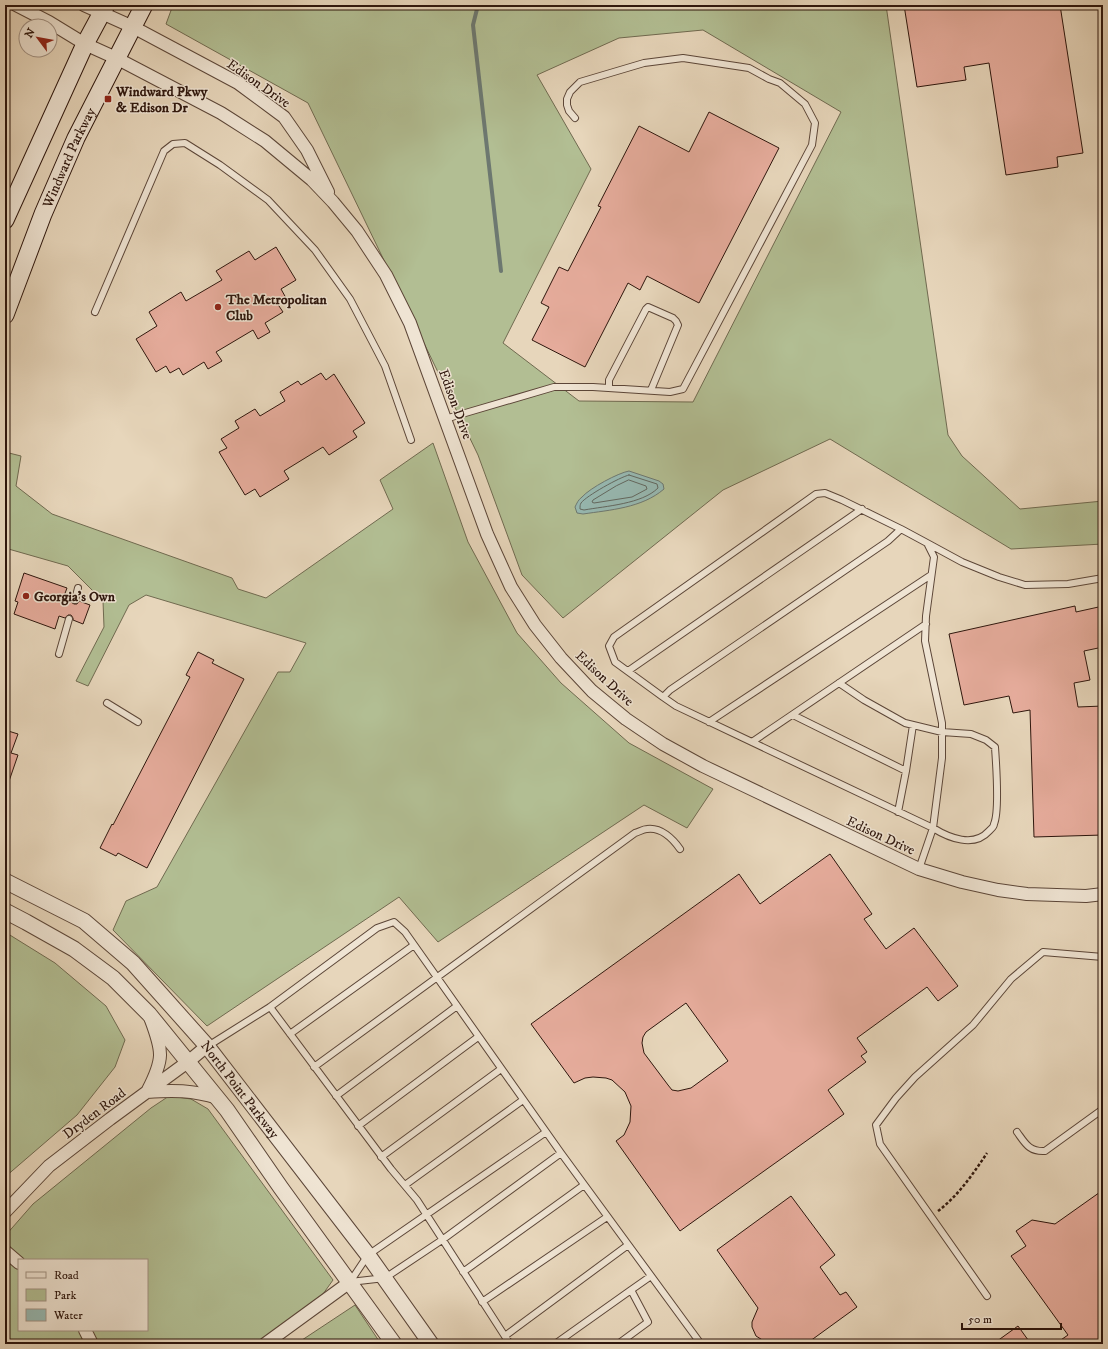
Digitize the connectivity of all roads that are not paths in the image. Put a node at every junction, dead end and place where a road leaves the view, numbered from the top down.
1 (16, 5) edge
2 (84, 5) edge
3 (144, 5) edge
4 (104, 9) edge
5 (132, 26) junction
6 (85, 44) junction
7 (116, 58) junction
8 (575, 118) dead end
9 (333, 202) junction
10 (5, 220) edge
11 (95, 312) dead end
12 (5, 315) edge
13 (609, 387) junction
14 (651, 390) junction
15 (445, 419) junction
16 (411, 440) dead end
17 (862, 509) junction
18 (901, 528) junction
19 (927, 543) junction
20 (931, 575) junction
21 (1103, 578) edge
22 (78, 588) dead end
23 (75, 600) dead end
24 (69, 619) dead end
25 (926, 624) junction
26 (59, 654) dead end
27 (628, 671) junction
28 (839, 683) junction
29 (663, 697) junction
30 (107, 703) dead end
31 (793, 715) junction
32 (138, 722) dead end
33 (709, 722) junction
34 (913, 725) junction
35 (942, 732) junction
36 (752, 742) junction
37 (906, 771) junction
38 (898, 812) junction
39 (932, 828) junction
40 (680, 849) dead end
41 (919, 869) junction
42 (5, 881) edge
43 (1103, 894) edge
44 (5, 911) edge
45 (414, 945) junction
46 (1103, 957) edge
47 (437, 978) junction
48 (457, 1006) junction
49 (270, 1007) junction
50 (149, 1014) junction
51 (290, 1034) junction
52 (478, 1037) junction
53 (207, 1046) junction
54 (189, 1061) junction
55 (314, 1067) junction
56 (501, 1069) junction
57 (146, 1093) junction
58 (336, 1096) junction
59 (218, 1098) junction
60 (523, 1100) junction
61 (1103, 1109) edge
62 (358, 1126) junction
63 (546, 1132) junction
64 (1017, 1132) dead end
65 (561, 1153) junction
66 (381, 1156) junction
67 (405, 1185) junction
68 (584, 1186) junction
69 (5, 1212) edge
70 (426, 1214) junction
71 (607, 1217) junction
72 (442, 1240) junction
73 (628, 1245) junction
74 (5, 1251) edge
75 (368, 1255) junction
76 (18, 1262) edge
77 (463, 1272) junction
78 (651, 1276) junction
79 (385, 1278) junction
80 (350, 1282) junction
81 (631, 1290) junction
82 (987, 1296) dead end
83 (482, 1302) junction
84 (86, 1331) edge
85 (505, 1336) junction
86 (92, 1344) edge
87 (265, 1344) edge
88 (394, 1344) edge
89 (431, 1344) edge
90 (510, 1344) edge
91 (555, 1344) edge
92 (618, 1344) edge
93 (701, 1344) edge

1 - 6 street, Edison Drive
2 - 4 street, Edison Drive
3 - 5 main road, Windward Parkway
4 - 5 street, Edison Drive
4 - 6 main road
5 - 7 main road, Windward Parkway
5 - 9 street, Edison Drive
6 - 7 street, Edison Drive
6 - 10 main road
7 - 9 street, Edison Drive
7 - 12 main road, Windward Parkway
8 - 14 lane
9 - 15 street, Edison Drive
11 - 16 lane
13 - 14 lane
13 - 14 lane
13 - 15 lane
15 - 41 street, Edison Drive
17 - 18 lane
17 - 27 lane
17 - 27 lane
18 - 19 lane
18 - 29 lane
19 - 20 lane
19 - 21 lane
20 - 25 lane
20 - 33 lane
22 - 23 lane
24 - 26 lane
25 - 28 lane
25 - 35 lane
27 - 29 lane
28 - 31 lane
28 - 34 lane
29 - 33 lane
30 - 32 lane
31 - 36 lane
31 - 37 lane
33 - 36 lane
34 - 35 lane
34 - 37 lane
35 - 39 lane
35 - 39 lane
36 - 38 lane
37 - 38 lane
38 - 39 lane
39 - 41 lane
40 - 47 lane
41 - 43 street, Edison Drive
42 - 53 street, North Point Parkway
44 - 50 street, North Point Parkway
45 - 47 lane
45 - 49 lane
45 - 51 lane
46 - 82 lane
47 - 48 lane
47 - 55 lane
48 - 52 lane
48 - 58 lane
49 - 51 lane
49 - 53 lane
50 - 54 street, North Point Parkway
50 - 57 street
51 - 55 lane
52 - 56 lane
52 - 62 lane
53 - 54 street, Dryden Road
53 - 75 street, North Point Parkway
54 - 57 street, Dryden Road
54 - 59 street, North Point Parkway
55 - 58 lane
56 - 60 lane
56 - 66 lane
57 - 59 street
57 - 69 street, Dryden Road
58 - 62 lane
59 - 80 street, North Point Parkway
60 - 63 lane
60 - 67 lane
61 - 64 lane
62 - 66 lane
63 - 65 lane
63 - 70 lane
65 - 68 lane
65 - 72 lane
66 - 67 lane
67 - 70 lane
68 - 71 lane
68 - 77 lane
70 - 72 lane
70 - 75 lane
71 - 73 lane
71 - 83 lane
72 - 77 lane
72 - 79 lane
73 - 78 lane
73 - 85 lane
74 - 76 street
75 - 79 street, North Point Parkway
75 - 80 lane
77 - 83 lane
78 - 81 lane
78 - 93 lane
79 - 80 lane
79 - 89 street, North Point Parkway
80 - 87 street
80 - 88 street, North Point Parkway
81 - 91 lane
81 - 92 lane
83 - 85 lane
84 - 86 street
85 - 90 lane

